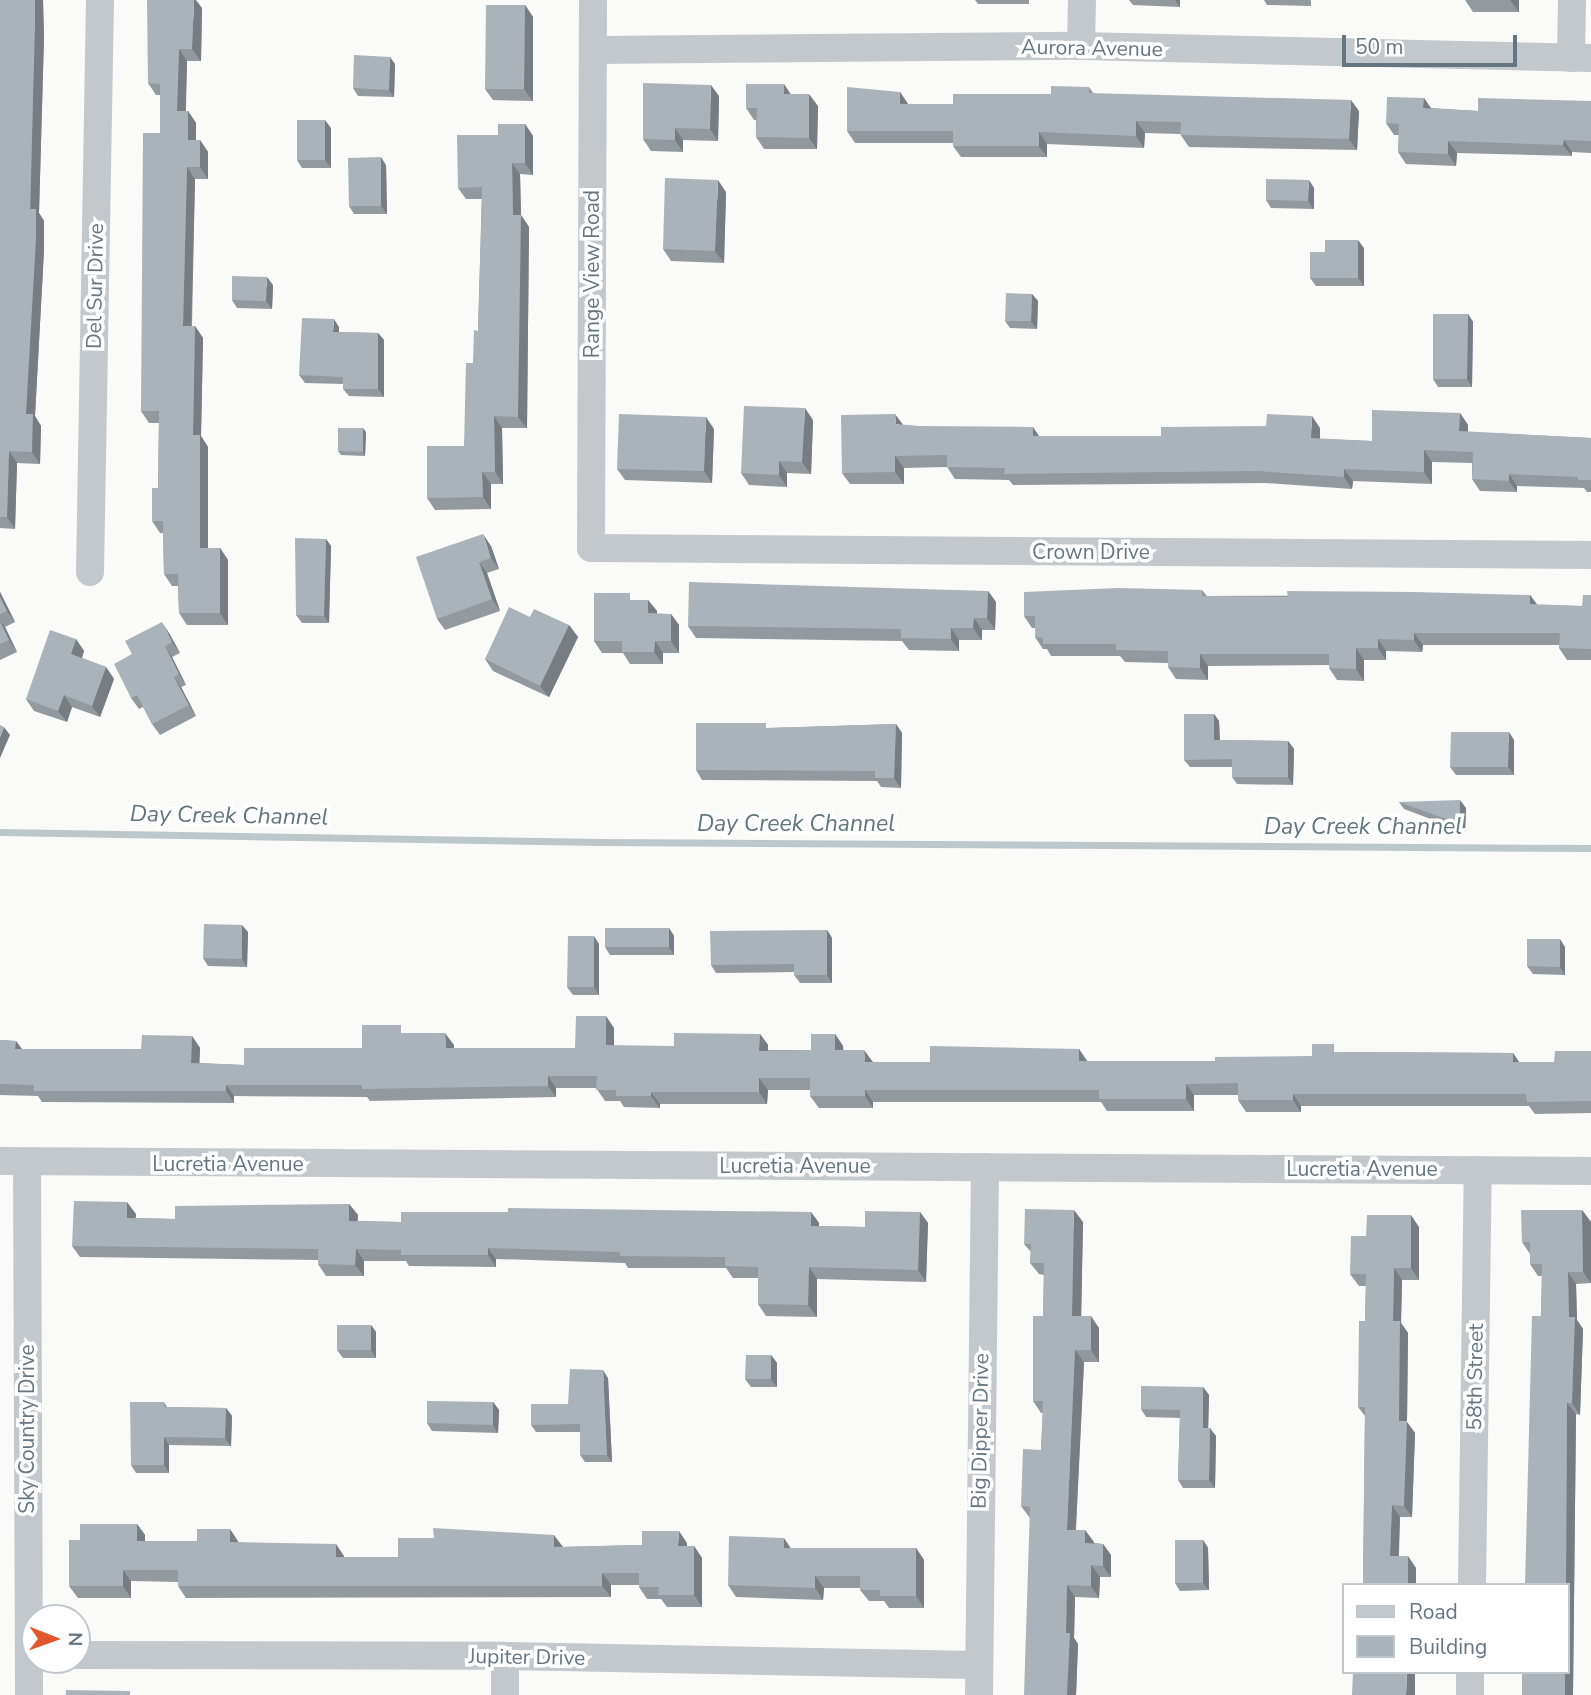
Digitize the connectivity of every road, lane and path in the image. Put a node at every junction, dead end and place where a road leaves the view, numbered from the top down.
1 (100, 0) edge
2 (593, 0) edge
3 (1082, 0) edge
4 (1572, 0) edge
5 (1081, 46) junction
6 (593, 50) junction
7 (1581, 58) edge
8 (591, 548) joint
9 (1591, 555) edge
10 (90, 572) dead end
11 (13, 1162) edge
12 (985, 1167) junction
13 (1478, 1170) junction
14 (1591, 1171) edge
15 (1472, 1583) edge
16 (30, 1604) edge
17 (91, 1655) edge
18 (505, 1656) junction
19 (977, 1665) junction
20 (31, 1674) edge
21 (1470, 1674) edge
22 (29, 1695) edge
23 (505, 1695) edge
24 (979, 1695) edge
25 (1470, 1695) edge

1 - 10 street, Del Sur Drive
2 - 6 street, Range View Road
3 - 5 street
4 - 7 street
5 - 6 street, Aurora Avenue
5 - 7 street, Aurora Avenue
6 - 8 street, Range View Road
8 - 9 street, Crown Drive
11 - 12 street, Lucretia Avenue
11 - 16 street, Sky Country Drive
12 - 13 street, Lucretia Avenue
12 - 19 street, Big Dipper Drive
13 - 14 street, Lucretia Avenue
13 - 15 street, 58th Street
17 - 18 street, Jupiter Drive
18 - 19 street, Jupiter Drive
18 - 23 street
19 - 24 street, Big Dipper Drive
20 - 22 street, Sky Country Drive
21 - 25 street

